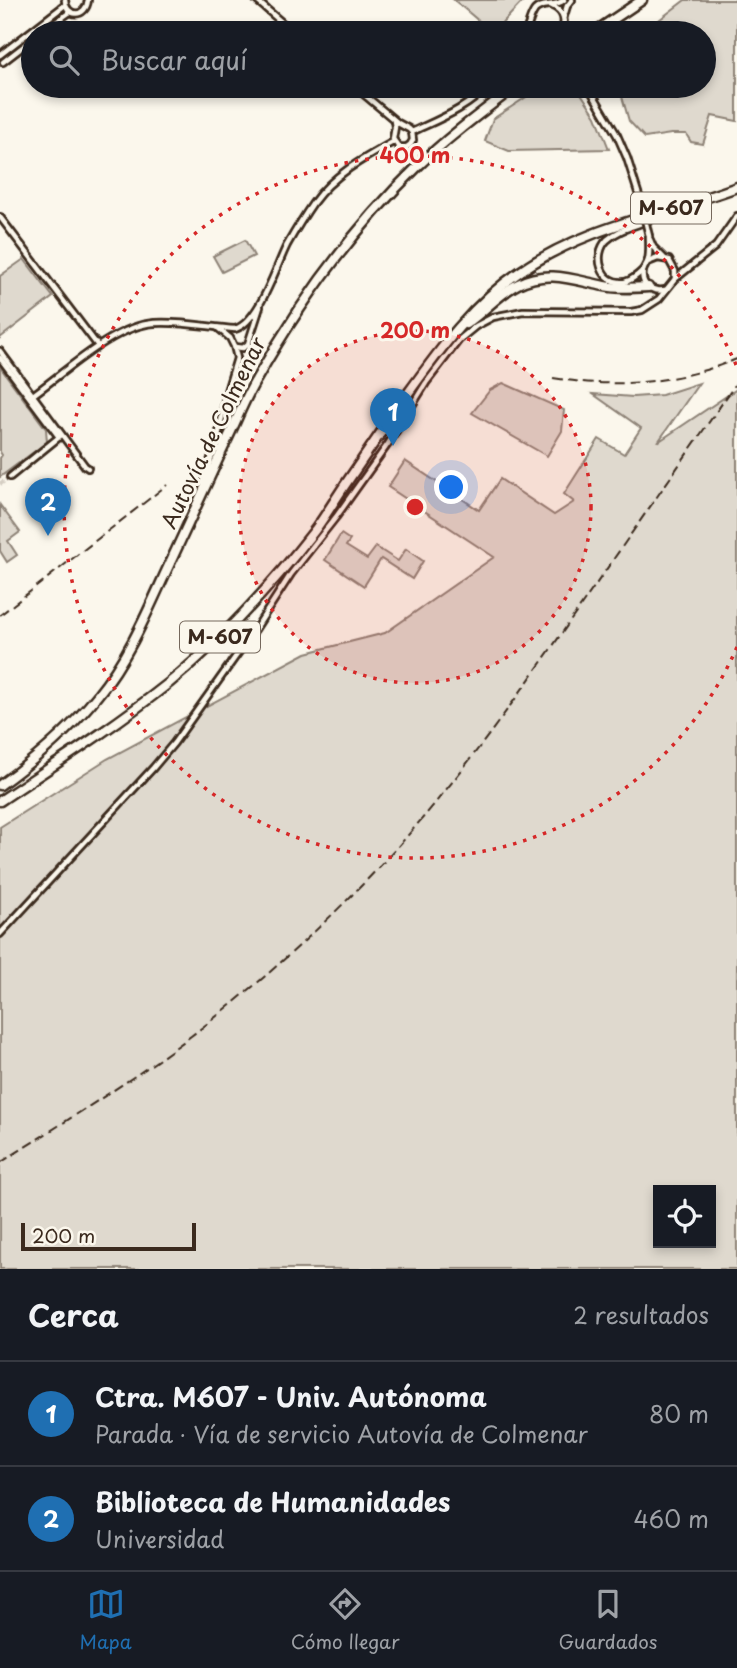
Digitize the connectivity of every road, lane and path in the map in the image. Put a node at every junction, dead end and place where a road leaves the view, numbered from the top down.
1 (88, 0) edge
2 (256, 0) edge
3 (564, 0) edge
4 (572, 0) edge
5 (642, 0) edge
6 (65, 3) edge
7 (551, 6) junction
8 (70, 12) junction
9 (563, 16) junction
10 (44, 21) edge
11 (58, 21) edge
12 (280, 21) edge
13 (532, 21) edge
14 (564, 21) edge
15 (611, 21) edge
16 (21, 41) edge
17 (21, 46) edge
18 (1, 58) edge
19 (1, 68) edge
20 (368, 98) edge
21 (475, 98) edge
22 (500, 98) edge
23 (595, 98) edge
24 (393, 119) junction
25 (405, 127) junction
26 (395, 130) junction
27 (412, 132) junction
28 (393, 142) junction
29 (737, 187) edge
30 (669, 209) junction
31 (737, 216) edge
32 (0, 217) edge
33 (649, 236) junction
34 (664, 259) junction
35 (648, 263) junction
36 (643, 270) junction
37 (675, 279) junction
38 (648, 287) junction
39 (665, 290) junction
40 (264, 295) junction
41 (218, 328) junction
42 (237, 328) junction
43 (457, 329) junction
44 (250, 335) junction
45 (230, 338) junction
46 (98, 346) junction
47 (234, 346) junction
48 (0, 351) edge
49 (0, 358) edge
50 (31, 396) junction
51 (60, 436) junction
52 (88, 468) dead end
53 (10, 477) tunnel mouth
54 (200, 497) junction
55 (0, 785) edge
56 (0, 801) edge
57 (0, 934) edge

1 - 8 street
2 - 12 street
3 - 7 street
4 - 9 street
5 - 15 highway
6 - 8 street
6 - 10 street
7 - 9 street
7 - 13 street
8 - 11 street
9 - 14 street
16 - 18 street
17 - 18 street
18 - 19 street
20 - 24 street
21 - 27 street
22 - 54 highway, Autovía de Colmenar
23 - 33 street, bridge
24 - 25 street
24 - 26 street
25 - 26 street
25 - 27 street
26 - 28 street
27 - 28 street
28 - 40 street
29 - 30 highway, M-607
30 - 36 street
30 - 43 highway, M-607
31 - 37 street
32 - 46 street
33 - 34 street
33 - 35 street
34 - 35 street
34 - 37 street
35 - 36 street
36 - 38 street
37 - 39 street
38 - 39 street
38 - 43 highway
39 - 57 street
40 - 42 street
40 - 44 street
41 - 42 street
41 - 45 street
41 - 46 street
42 - 44 street
42 - 45 street
43 - 56 highway, M-607
44 - 47 street
45 - 47 street
46 - 50 street
47 - 54 street
48 - 50 street
49 - 50 street
50 - 51 street
51 - 52 street
51 - 53 street
54 - 55 highway, Autovía de Colmenar

